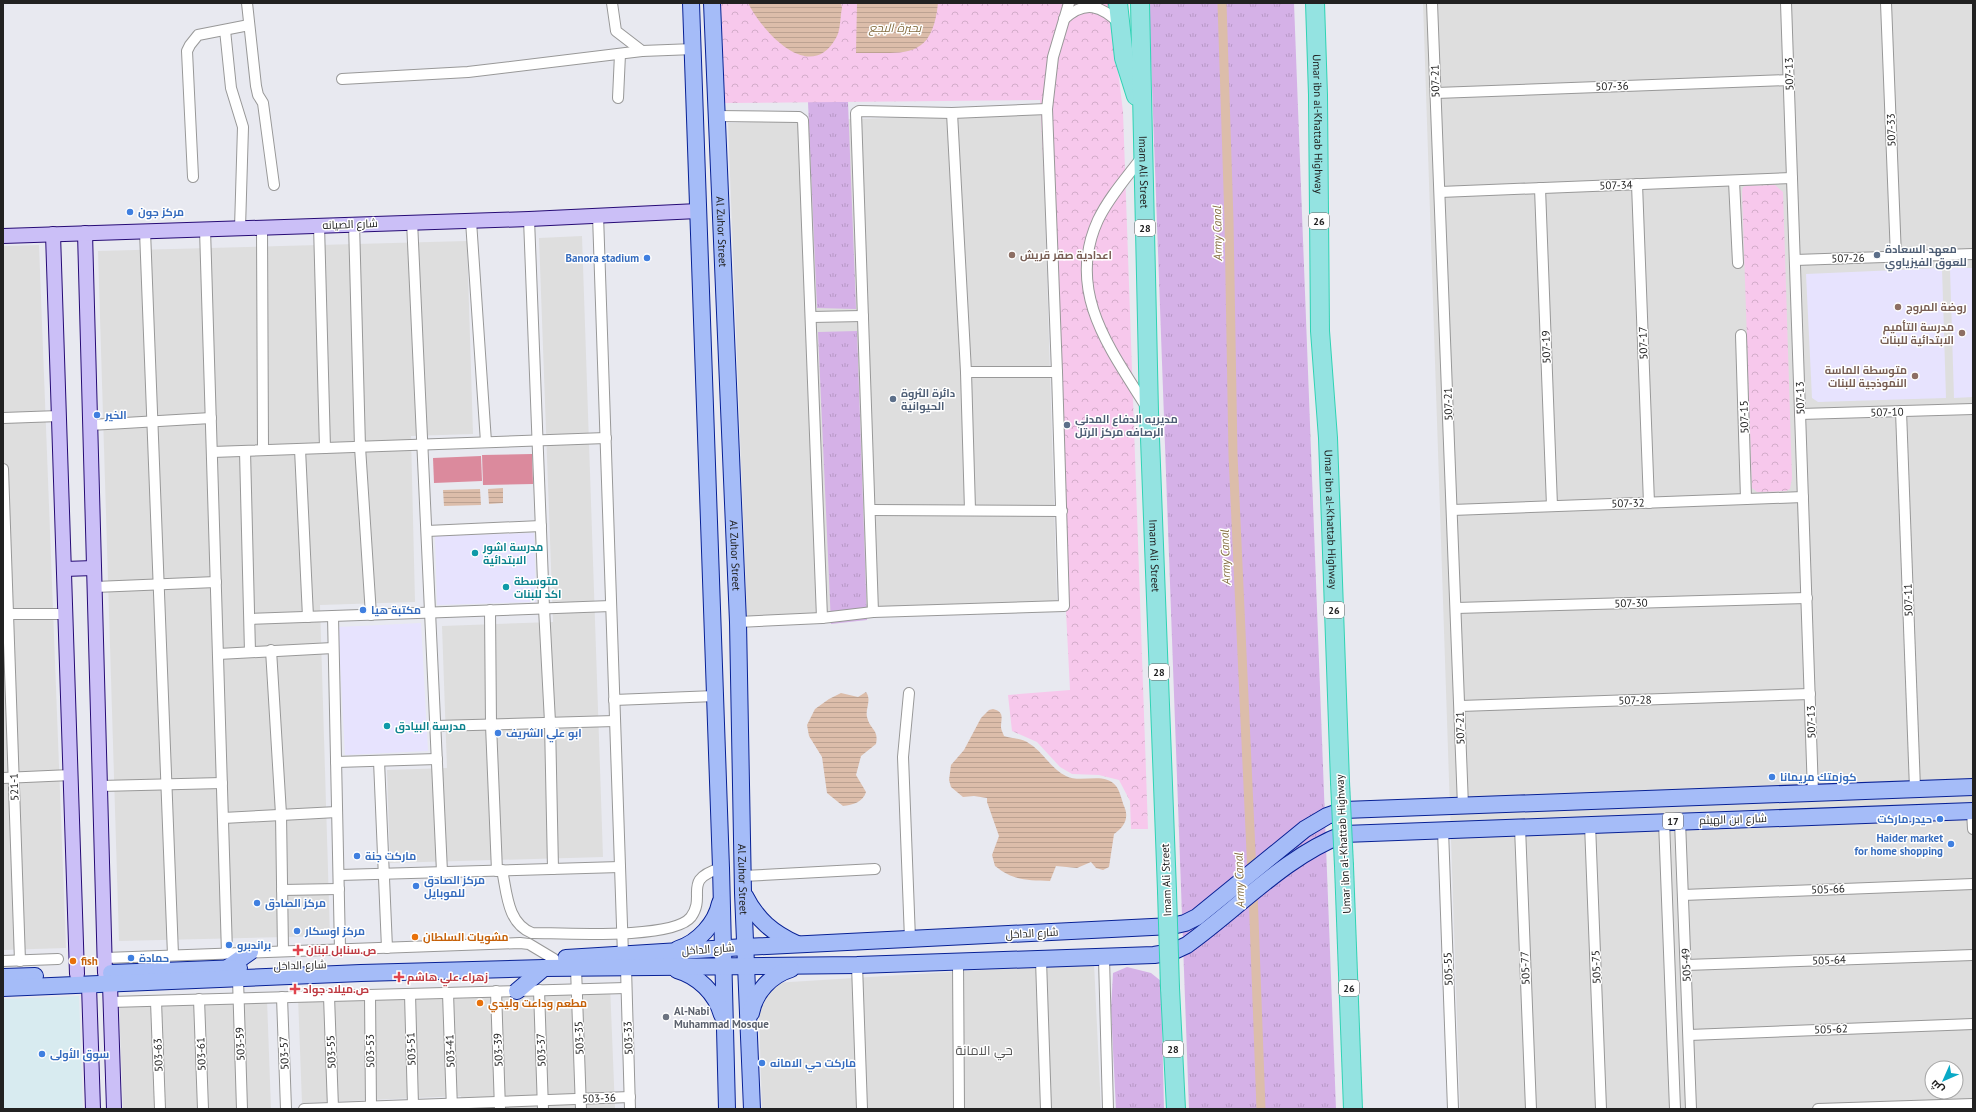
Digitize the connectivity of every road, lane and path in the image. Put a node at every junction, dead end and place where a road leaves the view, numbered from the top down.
1 (247, 3) edge
2 (612, 3) edge
3 (691, 3) edge
4 (712, 3) edge
5 (1069, 3) edge
6 (1118, 3) edge
7 (1140, 3) edge
8 (1315, 3) edge
9 (1326, 3) edge
10 (1432, 3) edge
11 (1786, 3) edge
12 (1886, 3) edge
13 (1064, 19) junction
14 (1120, 24) junction
15 (248, 25) junction
16 (225, 30) junction
17 (694, 49) junction
18 (642, 51) junction
19 (620, 54) junction
20 (342, 79) dead end
21 (1789, 80) junction
22 (1436, 93) junction
23 (1318, 95) junction
24 (618, 98) dead end
25 (1047, 110) junction
26 (952, 113) junction
27 (695, 115) junction
28 (716, 116) junction
29 (1142, 116) junction
30 (1143, 156) junction
31 (193, 177) dead end
32 (1792, 178) junction
33 (1734, 181) junction
34 (274, 184) dead end
35 (1637, 184) junction
36 (1540, 188) junction
37 (1440, 192) junction
38 (698, 212) junction
39 (598, 215) junction
40 (529, 219) junction
41 (412, 221) junction
42 (472, 221) junction
43 (354, 224) junction
44 (319, 225) junction
45 (240, 228) junction
46 (262, 228) junction
47 (204, 229) junction
48 (145, 231) junction
49 (85, 233) junction
50 (53, 234) junction
51 (3, 236) edge
52 (1973, 254) edge
53 (1896, 257) junction
54 (1795, 260) junction
55 (1738, 263) dead end
56 (863, 316) junction
57 (811, 317) junction
58 (1742, 335) dead end
59 (966, 372) junction
60 (1057, 372) junction
61 (1973, 409) edge
62 (1902, 411) junction
63 (1149, 412) junction
64 (1800, 414) junction
65 (59, 416) junction
66 (3, 418) edge
67 (211, 418) junction
68 (152, 420) junction
69 (90, 425) junction
70 (606, 438) junction
71 (538, 440) junction
72 (486, 442) junction
73 (423, 445) junction
74 (360, 447) junction
75 (325, 448) junction
76 (300, 449) junction
77 (263, 450) junction
78 (245, 451) junction
79 (212, 452) junction
80 (3, 470) edge
81 (1803, 497) junction
82 (1746, 499) junction
83 (1649, 503) junction
84 (1552, 506) junction
85 (870, 510) junction
86 (970, 510) junction
87 (1452, 510) junction
88 (1062, 511) junction
89 (541, 526) junction
90 (427, 531) junction
91 (94, 568) junction
92 (64, 569) junction
93 (216, 582) junction
94 (159, 585) junction
95 (95, 587) junction
96 (1807, 598) junction
97 (611, 606) junction
98 (544, 608) junction
99 (1456, 608) junction
100 (490, 610) junction
101 (430, 612) junction
102 (873, 612) junction
103 (5, 614) edge
104 (66, 614) junction
105 (371, 615) junction
106 (333, 616) junction
107 (308, 617) junction
108 (822, 618) junction
109 (250, 619) junction
110 (738, 622) junction
111 (333, 648) junction
112 (271, 650) junction
113 (250, 652) junction
114 (218, 654) junction
115 (909, 693) dead end
116 (1810, 694) junction
117 (715, 696) junction
118 (614, 700) junction
119 (1460, 706) junction
120 (615, 721) junction
121 (550, 722) junction
122 (491, 725) junction
123 (436, 726) junction
124 (437, 760) junction
125 (379, 761) junction
126 (336, 762) junction
127 (71, 775) junction
128 (14, 777) junction
129 (3, 778) edge
130 (222, 783) junction
131 (167, 784) junction
132 (100, 786) junction
133 (1973, 787) edge
134 (1915, 789) junction
135 (1813, 793) junction
136 (1497, 804) junction
137 (1462, 806) junction
138 (1973, 811) edge
139 (337, 812) junction
140 (281, 814) junction
141 (224, 818) junction
142 (1664, 821) junction
143 (1680, 821) junction
144 (1590, 824) junction
145 (1520, 827) junction
146 (1498, 828) junction
147 (1973, 829) edge
148 (1443, 830) junction
149 (1374, 832) joint
150 (620, 867) junction
151 (721, 868) junction
152 (553, 869) junction
153 (875, 869) dead end
154 (500, 870) junction
155 (442, 872) junction
156 (384, 874) junction
157 (339, 875) junction
158 (743, 876) junction
159 (1973, 884) edge
160 (339, 889) junction
161 (282, 890) junction
162 (722, 893) junction
163 (743, 893) junction
164 (1683, 895) junction
165 (525, 930) junction
166 (622, 934) junction
167 (910, 939) junction
168 (830, 943) junction
169 (529, 944) junction
170 (798, 944) junction
171 (746, 947) junction
172 (387, 948) junction
173 (340, 949) junction
174 (723, 949) junction
175 (283, 951) junction
176 (250, 952) joint
177 (669, 952) junction
178 (173, 955) junction
179 (1973, 955) edge
180 (105, 958) junction
181 (1104, 958) junction
182 (58, 959) dead end
183 (1041, 960) junction
184 (3, 961) edge
185 (20, 961) junction
186 (624, 961) junction
187 (549, 963) junction
188 (958, 963) junction
189 (1686, 964) junction
190 (857, 965) junction
191 (831, 966) junction
192 (230, 967) junction
193 (799, 967) junction
194 (576, 968) junction
195 (669, 968) junction
196 (723, 968) junction
197 (746, 968) junction
198 (3, 977) edge
199 (107, 979) junction
200 (83, 980) junction
201 (3, 988) edge
202 (626, 988) junction
203 (577, 989) junction
204 (539, 990) junction
205 (496, 991) junction
206 (517, 991) junction
207 (448, 993) junction
208 (410, 994) junction
209 (370, 995) junction
210 (329, 996) junction
211 (282, 997) junction
212 (238, 998) junction
213 (199, 1000) junction
214 (156, 1001) junction
215 (110, 1002) junction
216 (749, 1022) junction
217 (725, 1023) junction
218 (1973, 1024) edge
219 (1689, 1035) junction
220 (630, 1097) junction
221 (581, 1104) edge
222 (1973, 1104) edge
223 (413, 1105) junction
224 (500, 1105) edge
225 (543, 1105) edge
226 (371, 1106) junction
227 (452, 1106) edge
228 (333, 1108) junction
229 (93, 1109) edge
230 (114, 1109) edge
231 (160, 1109) edge
232 (203, 1109) edge
233 (242, 1109) edge
234 (286, 1109) edge
235 (304, 1109) edge
236 (630, 1109) edge
237 (727, 1109) edge
238 (752, 1109) edge
239 (862, 1109) edge
240 (959, 1109) edge
241 (1046, 1109) edge
242 (1108, 1109) edge
243 (1176, 1109) edge
244 (1353, 1109) edge
245 (1453, 1109) edge
246 (1531, 1109) edge
247 (1601, 1109) edge
248 (1675, 1109) edge
249 (1691, 1109) edge
250 (1818, 1109) edge
251 (1836, 1109) edge

1 - 15 street
2 - 18 street
3 - 17 main road, Al Zuhor Street
4 - 28 main road, Al Zuhor Street
5 - 13 street
6 - 14 highway
7 - 29 highway, Imam Ali Street / 28
8 - 23 highway, Umar ibn al-Khattab Highway / 26
9 - 23 highway
10 - 22 street, 507-21
11 - 21 street, 507-13
12 - 53 street, 507-33
13 - 14 street
13 - 25 street
14 - 29 highway
15 - 16 street
15 - 34 street
16 - 31 street
16 - 45 street
17 - 18 street
17 - 27 main road, Al Zuhor Street
18 - 19 street
19 - 20 street
19 - 24 street
21 - 22 street, 507-36
21 - 32 street, 507-13
22 - 37 street, 507-21
23 - 244 highway, Umar ibn al-Khattab Highway / 26, bridge
25 - 26 street
25 - 60 street
26 - 56 street
26 - 59 street
27 - 28 main road
27 - 38 main road, Al Zuhor Street
28 - 57 street
28 - 110 main road, Al Zuhor Street
29 - 30 highway, Imam Ali Street / 28
30 - 63 highway, Imam Ali Street / 28
30 - 63 street
32 - 33 street, 507-34
32 - 54 street, 507-13
33 - 35 street, 507-34
33 - 55 street
35 - 36 street, 507-34
35 - 83 street, 507-17
36 - 37 street, 507-34
36 - 84 street, 507-19
37 - 87 street, 507-21
38 - 39 street, شارع الصيانه
38 - 117 main road, Al Zuhor Street
39 - 40 street, شارع الصيانه
39 - 70 street, 503-33
40 - 42 street, شارع الصيانه
40 - 71 street
41 - 42 street, شارع الصيانه
41 - 43 street, شارع الصيانه
41 - 73 street
42 - 72 street
43 - 44 street, شارع الصيانه
43 - 74 street
44 - 46 street, شارع الصيانه
44 - 75 street
45 - 46 street, شارع الصيانه
45 - 47 street, شارع الصيانه
46 - 77 street
47 - 48 street, شارع الصيانه
47 - 67 street, 503-59
48 - 49 street, شارع الصيانه
48 - 68 street
49 - 50 street, شارع الصيانه
49 - 69 street
50 - 51 street, شارع الصيانه
50 - 65 street
52 - 53 street, 507-26
53 - 54 street, 507-26
54 - 64 street, 507-13
56 - 57 street
56 - 85 street
57 - 108 street
58 - 82 street, 507-15
59 - 60 street
59 - 86 street
60 - 88 street
61 - 62 street, 507-10
62 - 64 street, 507-10
62 - 134 street, 507-11
63 - 243 highway, Imam Ali Street / 28, bridge
64 - 81 street, 507-13
65 - 66 street
65 - 92 street
67 - 68 street
67 - 79 street, 503-59
68 - 69 street
68 - 94 street
69 - 91 street
70 - 71 street
70 - 97 street, 503-33
71 - 72 street
71 - 89 street
72 - 73 street
73 - 74 street
73 - 90 street
74 - 75 street
74 - 105 street
75 - 76 street
76 - 77 street
76 - 107 street
77 - 78 street
78 - 79 street
78 - 109 street
79 - 93 street, 503-59
80 - 103 street, 521-1
81 - 82 street, 507-32
81 - 96 street, 507-13
82 - 83 street, 507-32
83 - 84 street, 507-32
84 - 87 street, 507-32
85 - 86 street
85 - 102 street
86 - 88 street
87 - 99 street, 507-21
88 - 102 street
89 - 90 street
89 - 98 street
90 - 101 street
91 - 92 street
91 - 95 street
92 - 104 street
93 - 94 street
93 - 114 street, 503-59
94 - 95 street
94 - 131 street
95 - 132 street
96 - 99 street, 507-30
96 - 116 street, 507-13
97 - 98 street
97 - 118 street, 503-33
98 - 100 street
98 - 121 street
99 - 119 street, 507-21
100 - 101 street
100 - 122 street
101 - 105 street
101 - 123 street
102 - 108 street
103 - 104 street
103 - 128 street, 521-1
104 - 127 street
105 - 106 street
106 - 107 street
106 - 111 street
107 - 109 street
108 - 110 street
109 - 113 street
110 - 158 main road, Al Zuhor Street
111 - 112 street
111 - 126 street
112 - 113 street
112 - 140 street
113 - 114 street
114 - 130 street, 503-59
115 - 167 street
116 - 119 street, 507-28
116 - 135 street, 507-13
117 - 118 street
117 - 151 main road, Al Zuhor Street
118 - 120 street, 503-33
119 - 137 street, 507-21
120 - 121 street
120 - 150 street, 503-33
121 - 122 street
121 - 152 street
122 - 123 street
122 - 154 street
123 - 124 street
124 - 125 street
124 - 155 street
125 - 126 street
125 - 156 street
126 - 139 street
127 - 128 street
127 - 200 street
128 - 129 street
128 - 185 street, 521-1
130 - 131 street
130 - 141 street, 503-59
131 - 132 street
131 - 178 street
132 - 180 street
133 - 134 main road, 17
134 - 135 main road, 17
135 - 136 main road, 17
136 - 137 main road, 17
136 - 146 main road
137 - 167 main road, شارع الداخل / 17, bridge
138 - 143 main road, شارع ابن الهيثم / 17
138 - 147 street
139 - 140 street
139 - 157 street
140 - 141 street
140 - 161 street
141 - 192 street, 503-59
142 - 143 main road, شارع ابن الهيثم / 17
142 - 144 main road, شارع ابن الهيثم / 17
142 - 248 street, 505-49
143 - 164 street, 505-49
144 - 145 main road, شارع ابن الهيثم / 17
144 - 247 street, 505-75
145 - 146 main road, شارع ابن الهيثم / 17
145 - 246 street, 505-77
146 - 148 main road, شارع ابن الهيثم / 17
148 - 149 main road, شارع ابن الهيثم / 17
148 - 245 street, 505-55
149 - 181 main road, شارع الداخل / 17, bridge
150 - 152 street
150 - 166 street, 503-33
151 - 162 main road, Al Zuhor Street
151 - 166 street
152 - 154 street
153 - 158 street
154 - 155 street
154 - 165 street
155 - 156 street
156 - 157 street
156 - 172 street
157 - 160 street
158 - 163 main road, Al Zuhor Street
159 - 164 street, 505-66
160 - 161 street
160 - 173 street
161 - 175 street
162 - 174 main road, Al Zuhor Street
162 - 177 main road
163 - 170 main road
163 - 171 main road, Al Zuhor Street
164 - 189 street, 505-49
165 - 166 street
165 - 169 street
166 - 186 street, 503-33
167 - 168 main road, شارع الداخل
168 - 170 main road, شارع الداخل
168 - 191 main road
169 - 172 street
169 - 187 street
170 - 171 main road, شارع الداخل
171 - 174 main road, شارع الداخل
171 - 197 main road, Al Zuhor Street
172 - 173 street
173 - 175 street
174 - 177 main road, شارع الداخل
174 - 196 main road, Al Zuhor Street
175 - 176 street
176 - 192 main road
177 - 186 main road, شارع الداخل
178 - 180 street
178 - 192 street
179 - 189 street, 505-64
180 - 199 street
181 - 183 main road, شارع الداخل
181 - 242 street
182 - 185 street
183 - 188 main road, شارع الداخل
183 - 241 street
184 - 185 street
186 - 187 main road, شارع الداخل
186 - 194 main road, شارع الداخل
186 - 195 main road, شارع الداخل
186 - 202 street, 503-33
187 - 192 main road, شارع الداخل
187 - 194 main road, شارع الداخل
187 - 206 main road
188 - 190 main road, شارع الداخل
188 - 240 street
189 - 219 street, 505-49
190 - 191 main road, شارع الداخل
190 - 239 street
191 - 193 main road, شارع الداخل
192 - 199 main road, شارع الداخل
192 - 212 street, 503-59
193 - 197 main road, شارع الداخل
193 - 216 main road
194 - 203 street, 503-35
195 - 196 main road, شارع الداخل
195 - 217 main road
196 - 197 main road, شارع الداخل
196 - 217 main road, Al Zuhor Street
197 - 216 main road, Al Zuhor Street
198 - 200 main road, شارع الداخل
199 - 200 main road, شارع الداخل
199 - 215 street
200 - 201 main road, شارع الداخل
200 - 229 street
202 - 203 street
202 - 220 street, 503-33
203 - 204 street
203 - 221 street, 503-35
204 - 206 street
204 - 225 street, 503-37
205 - 206 street
205 - 207 street
205 - 224 street, 503-39
207 - 208 street
207 - 227 street, 503-41
208 - 209 street
208 - 223 street, 503-51
209 - 210 street
209 - 226 street, 503-53
210 - 211 street
210 - 228 street, 503-55
211 - 212 street
211 - 234 street, 503-57
212 - 213 street
212 - 233 street, 503-59
213 - 214 street
213 - 232 street, 503-61
214 - 215 street
214 - 231 street, 503-63
215 - 230 street
216 - 238 main road, Al Zuhor Street
217 - 237 main road, Al Zuhor Street
218 - 219 street, 505-62
219 - 249 street, 505-49
220 - 221 street, 503-36
220 - 236 street, 503-33
221 - 225 street, 503-36
222 - 251 street
223 - 226 street, 503-36
223 - 227 street, 503-36
224 - 225 street, 503-36
224 - 227 street, 503-36
226 - 228 street, 503-36
228 - 235 street, 503-36
250 - 251 street

